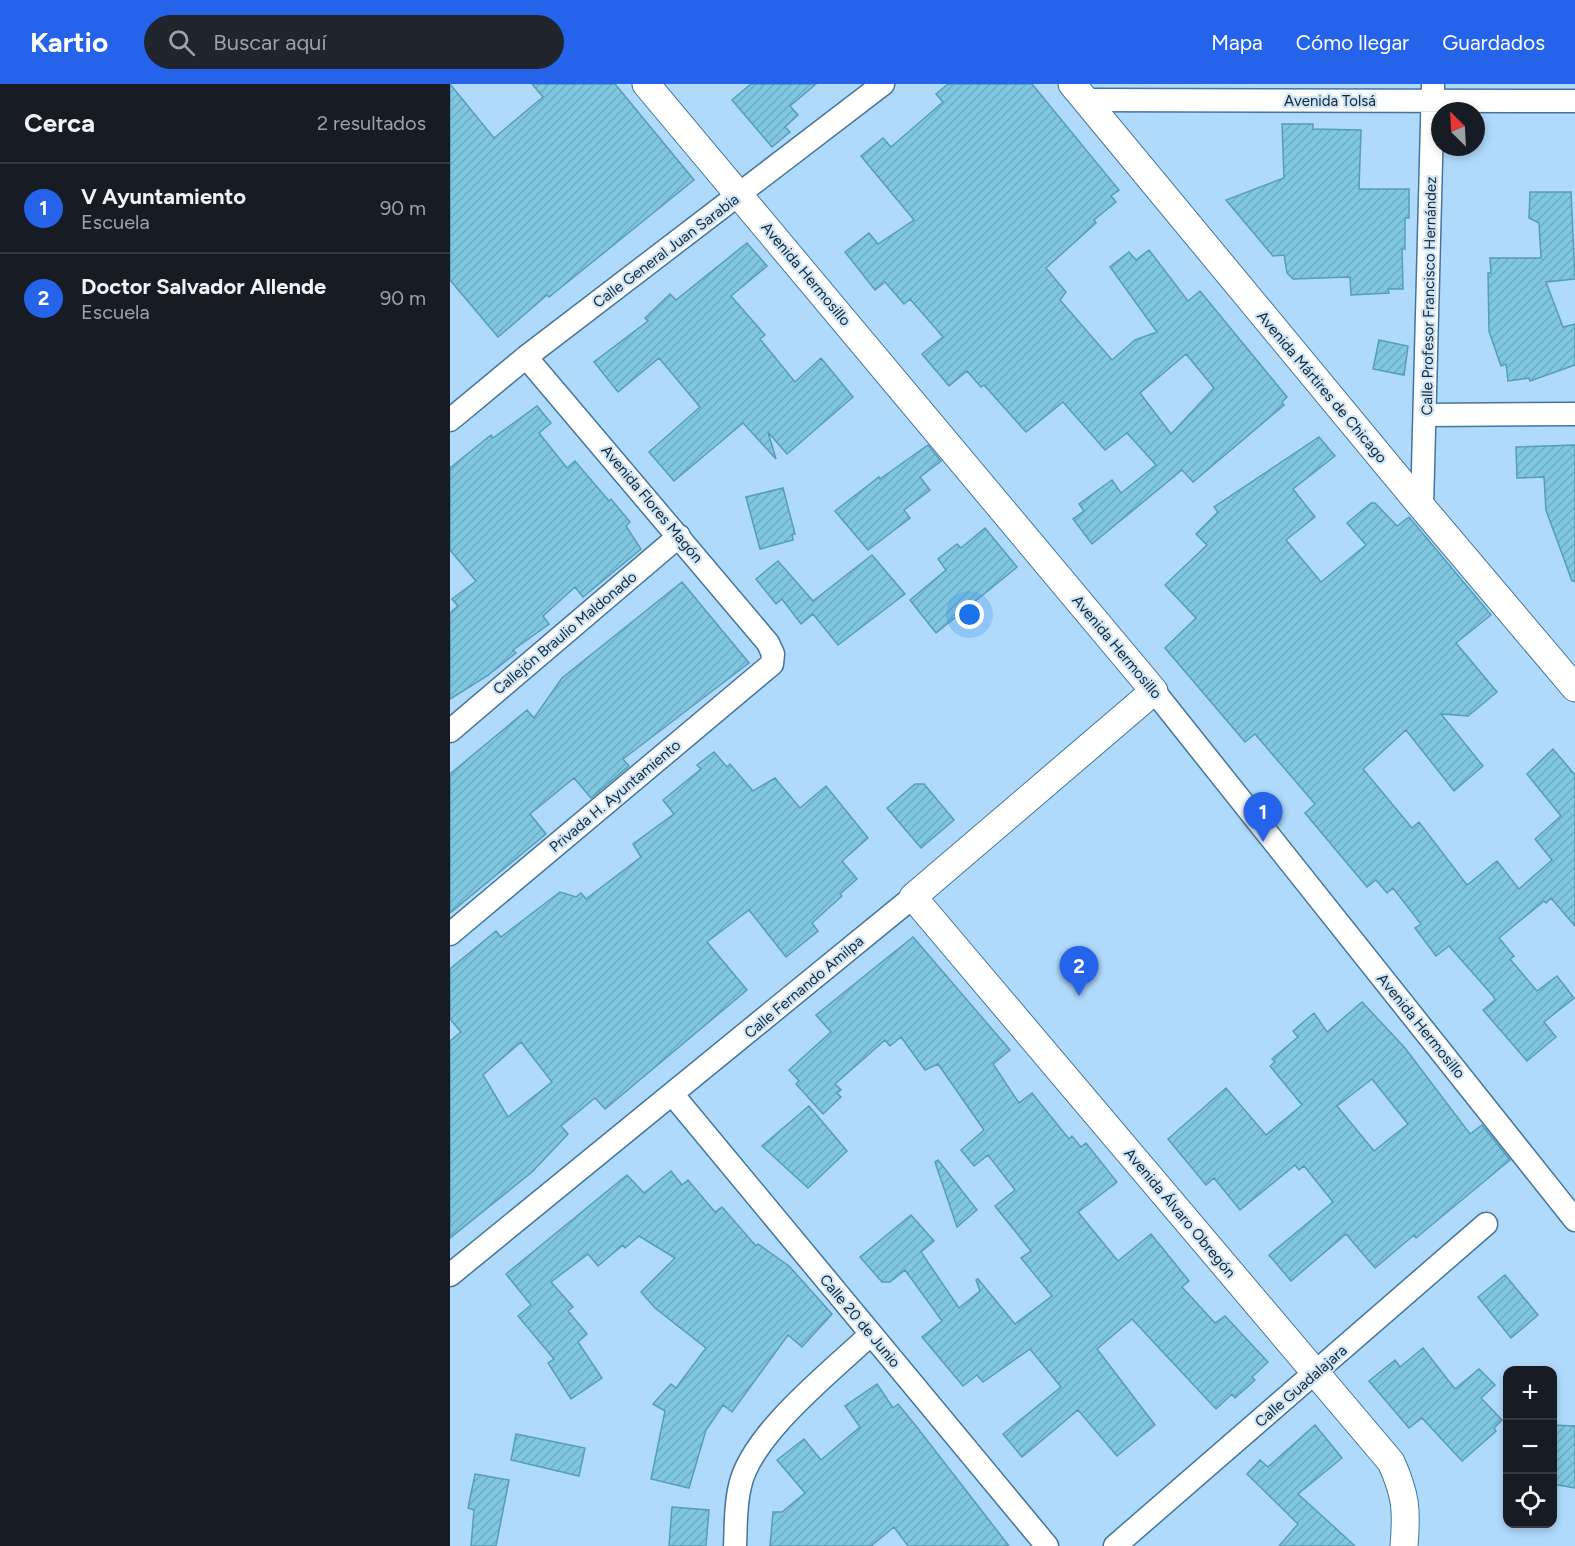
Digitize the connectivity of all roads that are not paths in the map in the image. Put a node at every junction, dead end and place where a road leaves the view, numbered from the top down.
1 (646, 84) edge
2 (884, 84) edge
3 (1079, 92) edge
4 (1433, 92) edge
5 (1575, 101) edge
6 (740, 195) junction
7 (526, 357) junction
8 (1575, 414) edge
9 (1426, 415) junction
10 (450, 420) edge
11 (1422, 507) junction
12 (679, 536) junction
13 (773, 654) joint
14 (1575, 687) edge
15 (1154, 692) junction
16 (450, 731) edge
17 (913, 897) junction
18 (450, 934) edge
19 (673, 1095) junction
20 (1575, 1220) edge
21 (1486, 1224) dead end
22 (450, 1275) edge
23 (871, 1334) junction
24 (1316, 1374) junction
25 (735, 1546) edge
26 (1047, 1546) edge
27 (1115, 1546) edge
28 (1404, 1546) edge

1 - 6 street, Avenida Hermosillo
2 - 6 street, Calle General Juan Sarabia
3 - 4 street, Avenida Tolsá
3 - 11 street, Avenida Mártires de Chicago
4 - 5 street, Avenida Tolsá
4 - 9 street, Calle Profesor Francisco Hernández
6 - 7 street, Calle General Juan Sarabia
6 - 15 street, Avenida Hermosillo
7 - 10 street, Calle General Juan Sarabia
7 - 12 street, Avenida Flores Magón
8 - 9 street
9 - 11 street, Calle Profesor Francisco Hernández
11 - 14 street, Avenida Mártires de Chicago
12 - 13 street, Avenida Flores Magón
12 - 16 street, Callejón Braulio Maldonado
13 - 18 street, Privada H. Ayuntamiento
15 - 17 street, Calle Fernando Amilpa
15 - 20 street, Avenida Hermosillo
17 - 19 street, Calle Fernando Amilpa
17 - 24 street, Avenida Álvaro Obregón
19 - 22 street, Calle Fernando Amilpa
19 - 23 street, Calle 20 de Junio
21 - 24 street, Calle Guadalajara
23 - 25 street
23 - 26 street, Calle 20 de Junio
24 - 27 street, Calle Guadalajara
24 - 28 street, Avenida Álvaro Obregón

